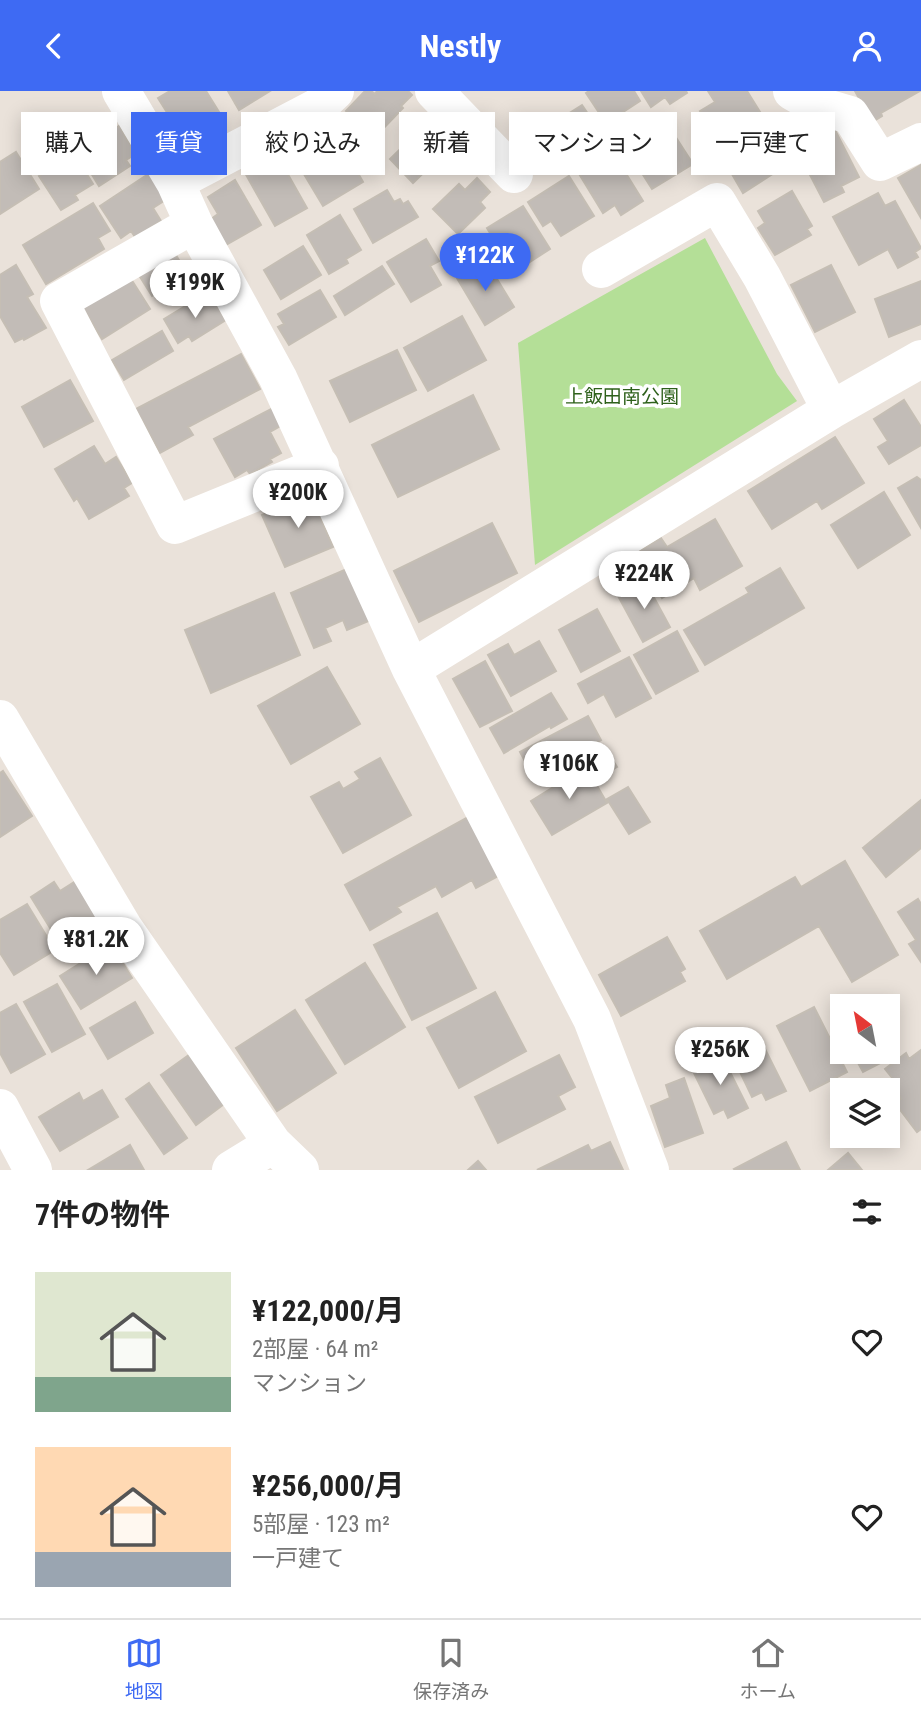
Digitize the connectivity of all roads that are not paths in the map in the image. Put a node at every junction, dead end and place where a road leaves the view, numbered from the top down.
1 (121, 91) edge
2 (335, 91) edge
3 (434, 91) edge
4 (792, 91) edge
5 (921, 142) edge
6 (509, 168) edge
7 (175, 182) junction
8 (194, 224) junction
9 (601, 269) dead end
10 (921, 359) edge
11 (831, 410) junction
12 (320, 466) junction
13 (411, 669) junction
14 (0, 719) edge
15 (0, 1108) edge
16 (273, 1144) junction
17 (33, 1170) edge
18 (231, 1170) edge
19 (300, 1170) edge
20 (650, 1170) edge

1 - 7 street
2 - 7 street
3 - 6 street
4 - 5 street
7 - 8 street
8 - 12 street
8 - 12 street
9 - 11 street
10 - 11 street
11 - 13 street
12 - 13 street
13 - 20 street
14 - 16 street
15 - 17 street
16 - 18 street
16 - 19 street

